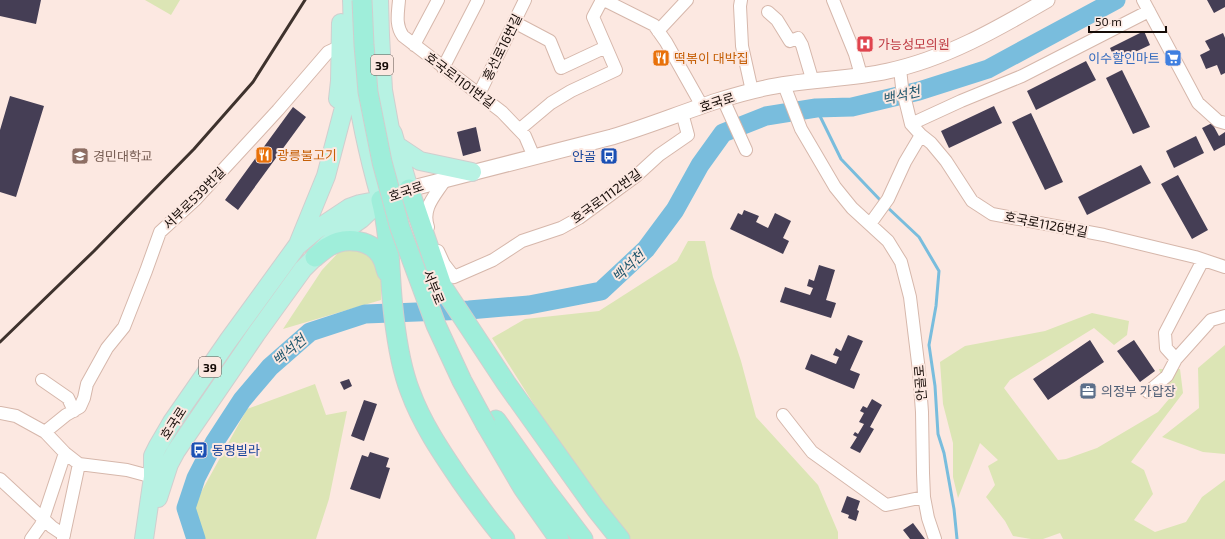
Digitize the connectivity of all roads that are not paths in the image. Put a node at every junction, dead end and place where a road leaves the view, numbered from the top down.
1 (341, 0) edge
2 (352, 0) edge
3 (362, 0) edge
4 (374, 0) edge
5 (379, 0) edge
6 (388, 0) edge
7 (399, 0) edge
8 (438, 0) edge
9 (478, 0) edge
10 (525, 0) edge
11 (603, 0) edge
12 (687, 0) edge
13 (741, 0) edge
14 (833, 0) edge
15 (1047, 0) edge
16 (1143, 0) edge
17 (1030, 4) edge
18 (1149, 11) junction
19 (768, 12) dead end
20 (514, 22) junction
21 (658, 31) junction
22 (414, 45) junction
23 (341, 46) junction
24 (606, 47) junction
25 (444, 68) junction
26 (900, 69) junction
27 (354, 70) junction
28 (861, 76) junction
29 (813, 82) junction
30 (752, 91) junction
31 (786, 91) junction
32 (479, 94) junction
33 (723, 99) junction
34 (702, 106) junction
35 (682, 113) junction
36 (910, 121) junction
37 (1225, 123) edge
38 (520, 129) junction
39 (921, 135) junction
40 (393, 136) junction
41 (334, 143) junction
42 (746, 150) dead end
43 (534, 157) junction
44 (472, 172) junction
45 (446, 178) junction
46 (414, 187) junction
47 (381, 200) junction
48 (870, 224) junction
49 (297, 246) junction
50 (315, 257) junction
51 (1203, 260) junction
52 (1225, 267) edge
53 (448, 281) junction
54 (392, 290) junction
55 (1225, 316) edge
56 (1176, 359) junction
57 (42, 380) dead end
58 (1148, 392) dead end
59 (74, 411) junction
60 (0, 413) edge
61 (783, 415) dead end
62 (491, 423) junction
63 (46, 432) junction
64 (65, 452) junction
65 (80, 464) junction
66 (152, 478) junction
67 (0, 480) edge
68 (924, 497) junction
69 (43, 519) junction
70 (64, 537) edge
71 (31, 539) edge
72 (144, 539) edge
73 (154, 539) edge
74 (505, 539) edge
75 (559, 539) edge
76 (584, 539) edge
77 (620, 539) edge
78 (935, 539) edge

1 - 23 main road
2 - 27 main road, 39
3 - 62 highway, 서부로, bridge
4 - 62 highway, 서부로
5 - 40 main road, 39
6 - 40 main road
7 - 22 street, 호국로1101번길
8 - 22 street
9 - 25 street
10 - 20 street, 흥선로16번길
11 - 21 street
11 - 24 street
12 - 21 street
13 - 30 street
14 - 28 street
15 - 17 street, 호국로
16 - 18 street
17 - 26 street, 호국로
18 - 36 street
18 - 37 street
19 - 29 street
20 - 24 street
20 - 32 street, 흥선로16번길
21 - 34 street
22 - 25 street, 호국로1101번길
23 - 41 main road
23 - 59 street, 서부로539번길
24 - 38 street
25 - 32 street, 호국로1101번길
26 - 28 street, 호국로
26 - 36 street
27 - 41 main road, 39
27 - 47 main road, 39
28 - 29 street, 호국로
29 - 31 street, 호국로
30 - 31 street, 호국로
30 - 33 street, 호국로
31 - 48 street, 안골로
32 - 38 street, 호국로1101번길
33 - 34 street, 호국로
33 - 42 street
34 - 35 street, 호국로
35 - 43 street, 호국로
35 - 53 street, 호국로1112번길
36 - 39 street, 호국로1126번길
38 - 43 street, 호국로1101번길
39 - 48 street
39 - 51 street, 호국로1126번길
40 - 44 main road
40 - 46 main road, 39
41 - 49 main road, 39
43 - 44 street, 호국로
44 - 45 street, 호국로
45 - 46 street, 호국로
45 - 53 street
46 - 47 main road, 호국로 / 39
46 - 53 highway
47 - 49 main road, 호국로 / 39
47 - 50 main road, 호국로 / 39
47 - 54 highway
48 - 68 street, 안골로
49 - 66 main road, 호국로 / 39
50 - 54 highway
50 - 73 main road, 호국로 / 39
51 - 52 street, 호국로1126번길
51 - 56 street
53 - 77 highway
54 - 74 highway
55 - 56 street
56 - 58 street
57 - 59 street
59 - 63 street, 서부로539번길
60 - 63 street
61 - 68 street
62 - 75 highway, 서부로
62 - 76 highway, 서부로
63 - 64 street
64 - 65 street
64 - 69 street
65 - 66 street
65 - 70 street
66 - 72 main road, 호국로 / 39
67 - 69 street
68 - 78 street, 안골로
69 - 70 street
69 - 71 street

